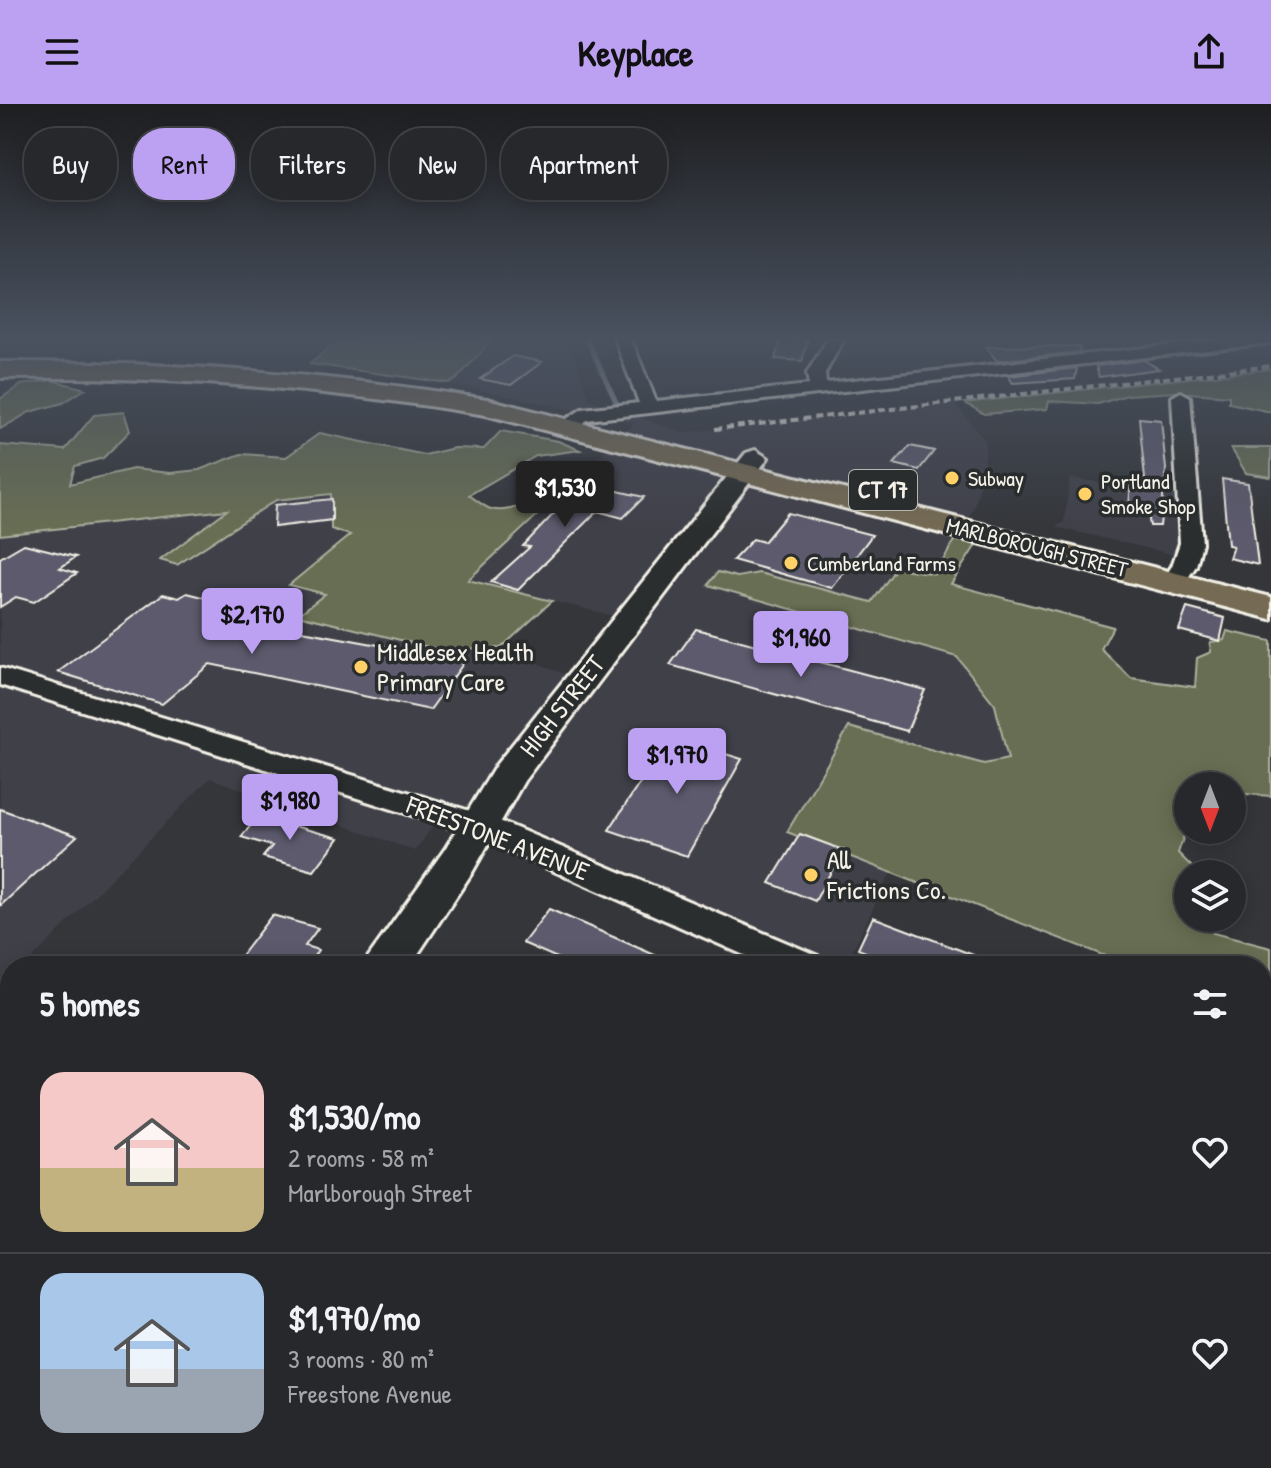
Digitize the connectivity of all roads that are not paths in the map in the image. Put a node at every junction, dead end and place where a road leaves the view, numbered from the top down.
1 (465, 403) edge
2 (504, 403) edge
3 (648, 403) edge
4 (697, 403) edge
5 (1181, 403) edge
6 (650, 408) junction
7 (576, 421) junction
8 (749, 465) junction
9 (1179, 574) junction
10 (1271, 587) edge
11 (1271, 608) edge
12 (0, 676) edge
13 (479, 825) junction
14 (392, 956) edge
15 (782, 956) edge

1 - 7 highway, MARLBOROUGH STREET / CT 17
2 - 7 highway, MARLBOROUGH STREET / CT 17
3 - 6 street
4 - 6 street
5 - 9 street
6 - 7 street
7 - 8 highway, MARLBOROUGH STREET / CT 17
8 - 9 highway, MARLBOROUGH STREET / CT 17
8 - 13 street, HIGH STREET
9 - 10 highway, MARLBOROUGH STREET / CT 17
9 - 11 highway, MARLBOROUGH STREET / CT 17
12 - 13 street, FREESTONE AVENUE
13 - 14 street, HIGH STREET
13 - 15 street, FREESTONE AVENUE

